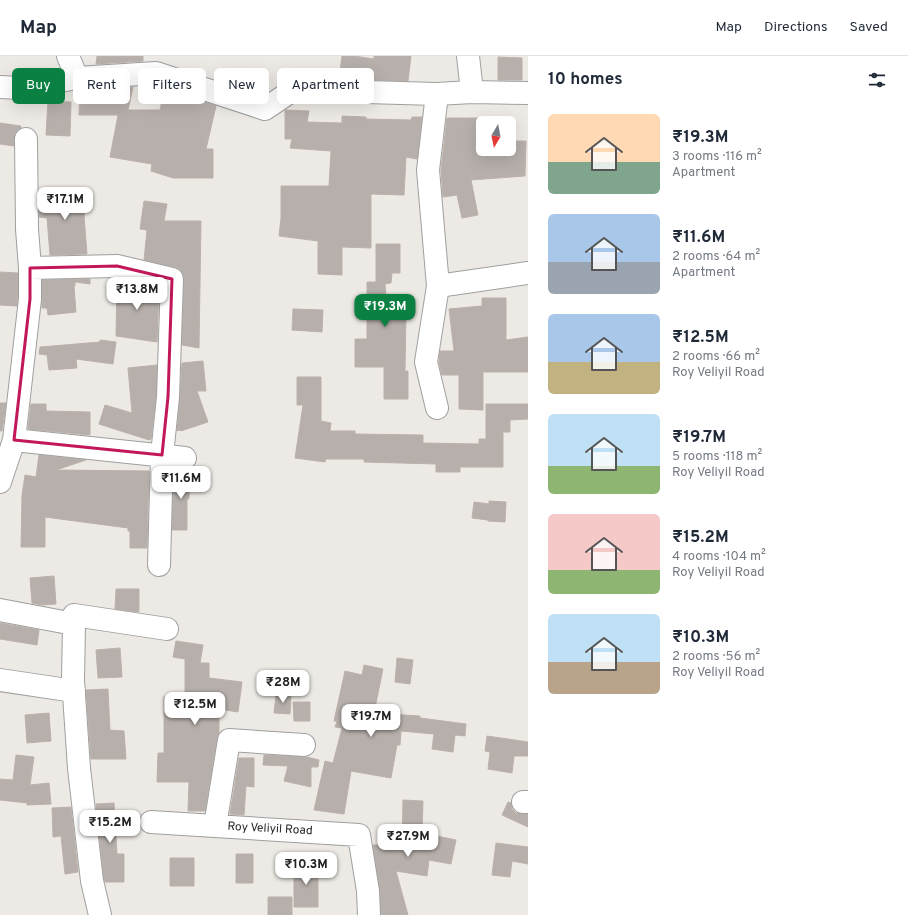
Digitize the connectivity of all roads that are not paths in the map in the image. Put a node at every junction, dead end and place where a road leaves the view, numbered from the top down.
1 (68, 56) edge
2 (468, 56) edge
3 (73, 68) edge
4 (130, 75) edge
5 (73, 79) edge
6 (0, 87) edge
7 (472, 92) junction
8 (528, 93) edge
9 (437, 94) junction
10 (26, 139) dead end
11 (30, 268) junction
12 (528, 273) edge
13 (438, 286) junction
14 (437, 408) dead end
15 (14, 440) junction
16 (162, 455) junction
17 (185, 458) dead end
18 (0, 482) edge
19 (159, 565) dead end
20 (0, 610) edge
21 (74, 624) junction
22 (167, 629) dead end
23 (0, 680) edge
24 (74, 691) junction
25 (304, 745) dead end
26 (151, 822) dead end
27 (215, 826) junction
28 (100, 915) edge
29 (369, 915) edge

1 - 3 street
2 - 7 street
4 - 9 street
5 - 6 street
7 - 8 street
7 - 9 street
9 - 13 street
10 - 11 street
11 - 15 street
11 - 16 street
12 - 13 street
13 - 14 street
15 - 16 street
15 - 18 street
16 - 17 street
16 - 19 street
20 - 21 street
21 - 22 street
21 - 24 street
23 - 24 street
24 - 28 street
25 - 27 street, Roy Veliyil Road
26 - 27 street
27 - 29 street, Roy Veliyil Road

